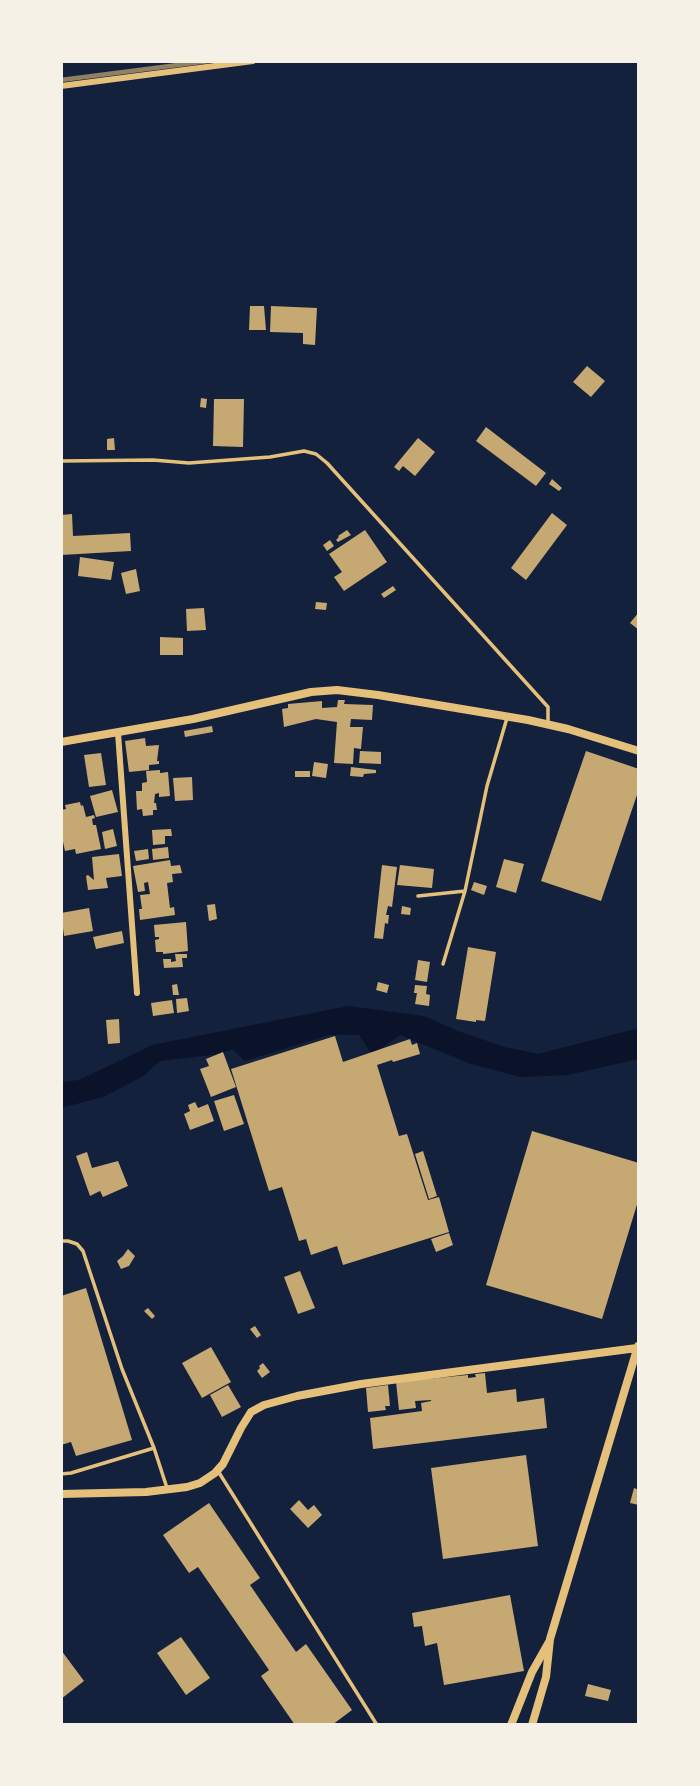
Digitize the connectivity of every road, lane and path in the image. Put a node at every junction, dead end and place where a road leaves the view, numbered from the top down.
1 (253, 61) edge
2 (61, 86) edge
3 (61, 461) edge
4 (508, 716) junction
5 (548, 724) junction
6 (118, 733) junction
7 (61, 742) edge
8 (639, 751) edge
9 (466, 891) junction
10 (418, 896) dead end
11 (443, 964) dead end
12 (137, 993) dead end
13 (61, 1241) edge
14 (638, 1346) edge
15 (154, 1448) junction
16 (218, 1471) junction
17 (61, 1474) edge
18 (168, 1490) junction
19 (61, 1494) edge
20 (550, 1639) junction
21 (377, 1725) edge
22 (511, 1725) edge
23 (532, 1725) edge

1 - 2 street
3 - 5 lane
4 - 5 street
4 - 6 street
4 - 9 lane
5 - 8 street
6 - 7 street
6 - 12 street
9 - 10 lane
9 - 11 lane
13 - 15 lane
14 - 16 street
14 - 20 street
15 - 17 lane
15 - 18 lane
16 - 18 street
16 - 21 lane
18 - 19 street
20 - 22 street
20 - 23 street

